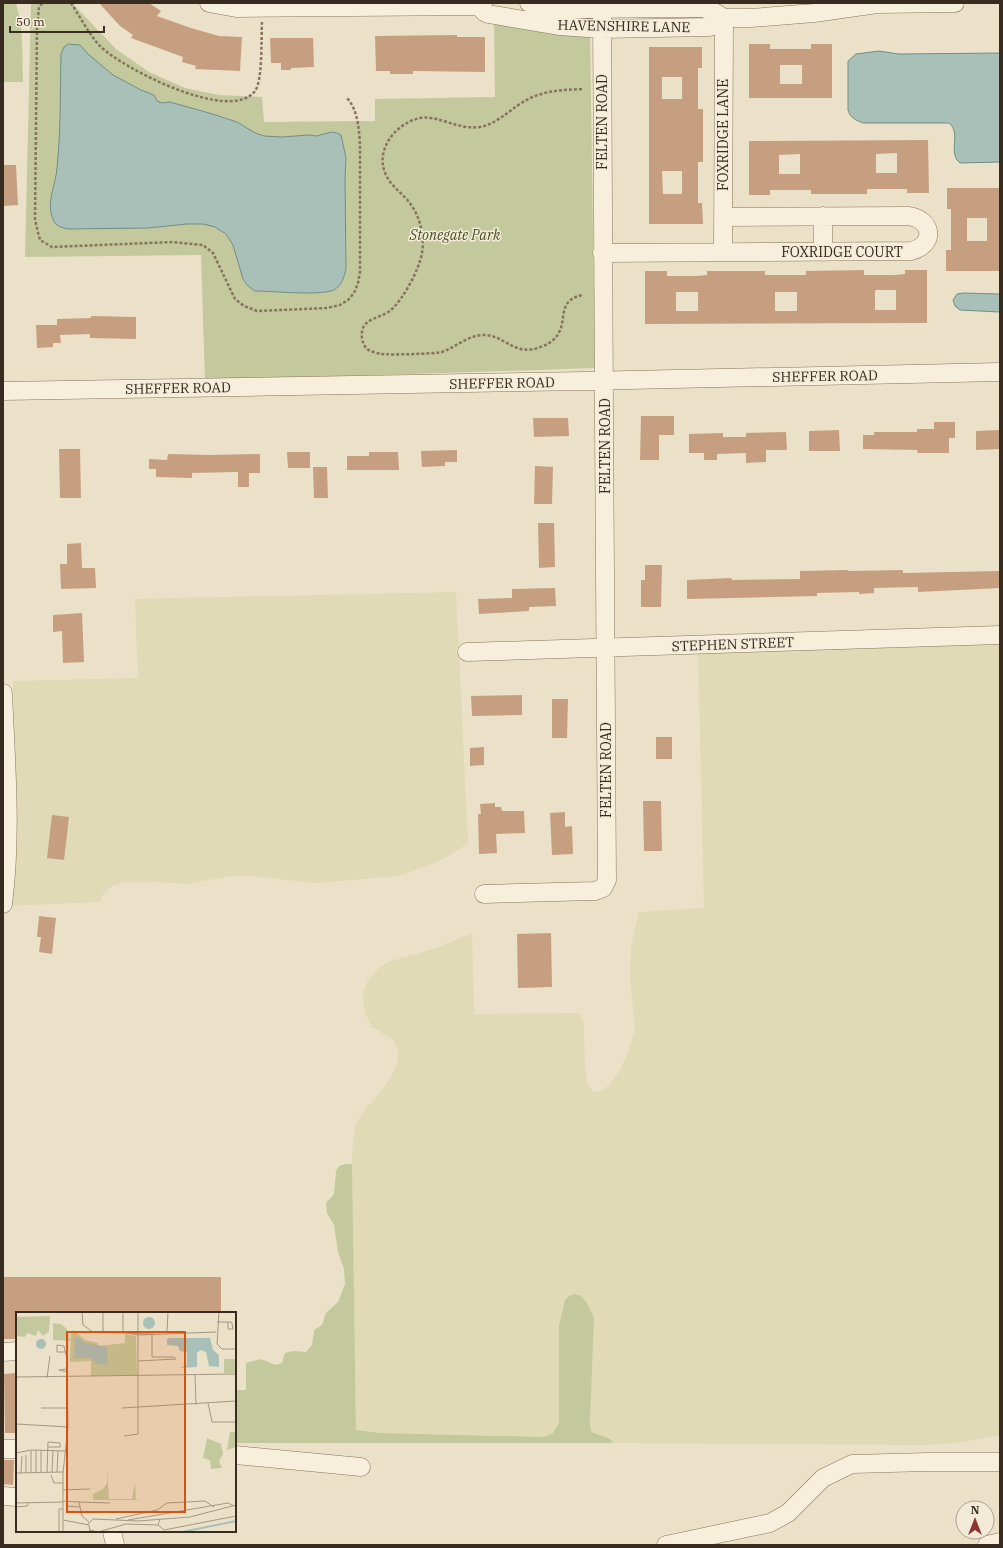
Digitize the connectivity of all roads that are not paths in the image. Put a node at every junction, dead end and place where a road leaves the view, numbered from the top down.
1 (209, 3) edge
2 (529, 3) edge
3 (955, 3) edge
4 (480, 4) edge
5 (303, 5) edge
6 (602, 6) edge
7 (849, 6) edge
8 (724, 18) junction
9 (602, 29) junction
10 (823, 216) junction
11 (723, 217) junction
12 (723, 252) junction
13 (823, 252) junction
14 (602, 253) junction
15 (1000, 372) edge
16 (605, 381) junction
17 (3, 391) edge
18 (1000, 635) edge
19 (606, 649) junction
20 (467, 652) dead end
21 (3, 693) edge
22 (6, 814) edge
23 (484, 894) dead end
24 (3, 904) edge
25 (16, 1351) edge
26 (3, 1352) edge
27 (3, 1449) edge
28 (16, 1449) edge
29 (236, 1455) edge
30 (1000, 1462) edge
31 (361, 1467) dead end
32 (3, 1496) edge
33 (16, 1497) edge
34 (112, 1532) edge
35 (1000, 1542) edge
36 (115, 1545) edge
37 (666, 1545) edge
38 (987, 1545) edge

1 - 5 street, HAVENSHIRE LANE
2 - 6 street, HAVENSHIRE LANE
3 - 7 street, HAVENSHIRE LANE
4 - 5 street, HAVENSHIRE LANE
4 - 9 street, HAVENSHIRE LANE
6 - 8 street, HAVENSHIRE LANE
6 - 9 street, FELTEN ROAD
7 - 8 street, HAVENSHIRE LANE
8 - 9 street, HAVENSHIRE LANE
8 - 11 street, FOXRIDGE LANE
9 - 14 street, FELTEN ROAD
10 - 11 street, FOXRIDGE COURT
10 - 13 street
10 - 13 street, FOXRIDGE COURT
11 - 12 street, FOXRIDGE LANE
12 - 13 street, FOXRIDGE COURT
12 - 14 street, FOXRIDGE COURT
14 - 16 street, FELTEN ROAD
15 - 16 street, SHEFFER ROAD
16 - 17 street, SHEFFER ROAD
16 - 19 street, FELTEN ROAD
18 - 19 street, STEPHEN STREET
19 - 20 street, STEPHEN STREET
19 - 23 street, FELTEN ROAD
21 - 22 street
22 - 24 street
25 - 26 street
27 - 28 street
29 - 31 street
30 - 37 street
32 - 33 street
34 - 36 street
35 - 38 street

